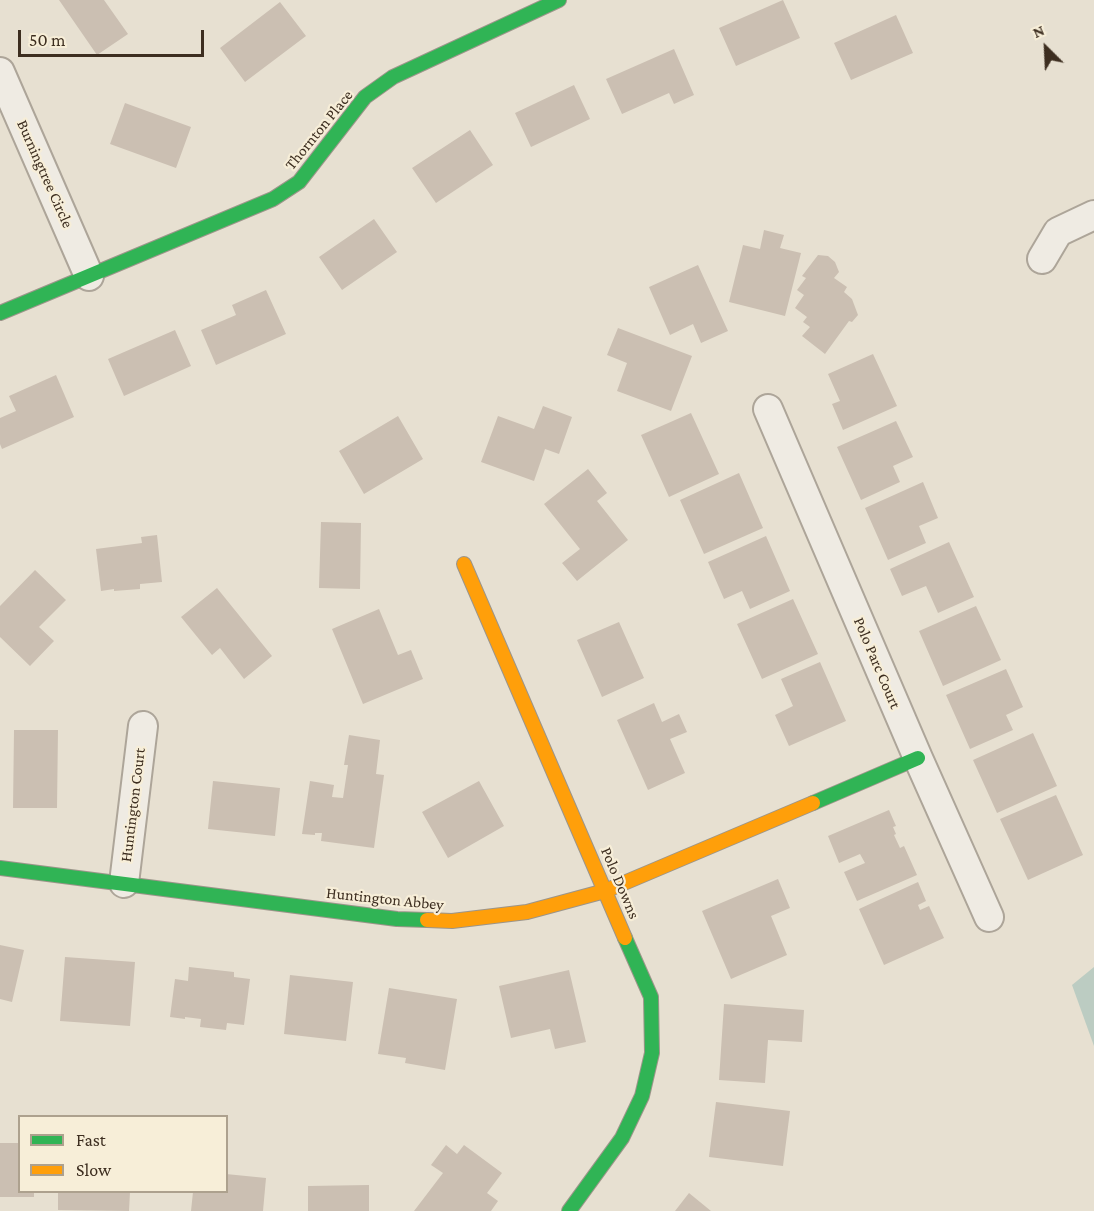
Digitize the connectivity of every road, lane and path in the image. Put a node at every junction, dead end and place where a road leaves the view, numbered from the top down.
1 (559, 0) edge
2 (0, 72) edge
3 (1094, 215) edge
4 (1042, 259) dead end
5 (89, 276) junction
6 (0, 313) edge
7 (768, 409) dead end
8 (464, 564) dead end
9 (142, 726) dead end
10 (918, 758) junction
11 (0, 868) edge
12 (124, 883) junction
13 (605, 891) junction
14 (989, 917) dead end
15 (569, 1211) edge

1 - 5 street, Thornton Place
2 - 5 street, Burningtree Circle
3 - 4 street
5 - 6 street, Thornton Place
7 - 10 street, Polo Parc Court
8 - 13 street, Polo Downs
9 - 12 street, Huntington Court
10 - 13 street, Huntington Abbey
10 - 14 street, Polo Parc Court
11 - 12 street, Huntington Abbey
12 - 13 street, Huntington Abbey
13 - 15 street, Polo Downs

